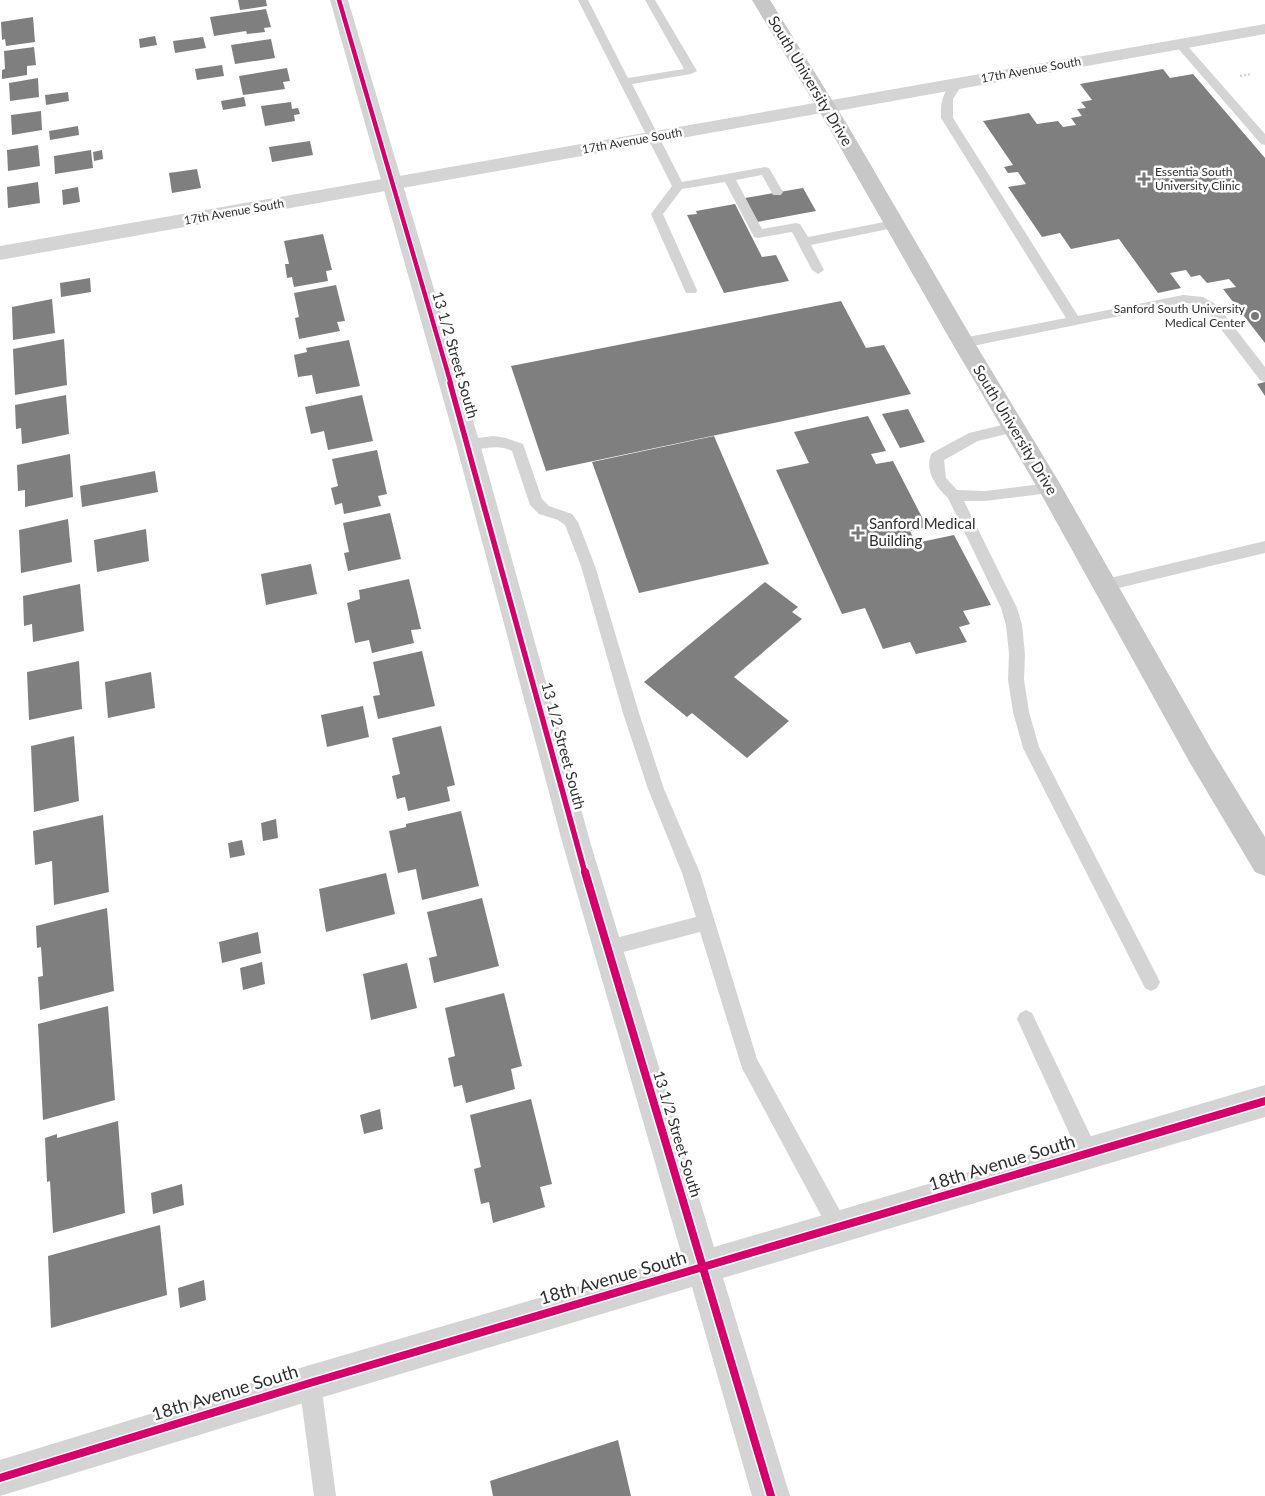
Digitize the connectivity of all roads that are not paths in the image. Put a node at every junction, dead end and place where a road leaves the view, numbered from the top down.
1 (339, 0) edge
2 (583, 0) edge
3 (650, 0) edge
4 (761, 0) edge
5 (1265, 29) edge
6 (1180, 44) junction
7 (625, 82) junction
8 (957, 83) junction
9 (826, 107) junction
10 (653, 138) junction
11 (1265, 141) edge
12 (729, 177) junction
13 (392, 184) junction
14 (678, 186) junction
15 (777, 192) dead end
16 (894, 224) junction
17 (804, 242) junction
18 (0, 253) edge
19 (818, 270) dead end
20 (691, 290) dead end
21 (1075, 321) junction
22 (964, 344) junction
23 (1265, 377) edge
24 (1014, 427) junction
25 (468, 444) junction
26 (1050, 488) junction
27 (954, 495) junction
28 (1265, 547) edge
29 (1106, 585) junction
30 (1265, 863) edge
31 (706, 922) junction
32 (608, 948) junction
33 (1151, 982) dead end
34 (1026, 1019) dead end
35 (1265, 1100) edge
36 (1088, 1152) junction
37 (838, 1227) junction
38 (703, 1267) junction
39 (310, 1383) junction
40 (0, 1478) edge
41 (325, 1496) edge
42 (771, 1496) edge

1 - 13 street, 13 1/2 Street South
2 - 7 lane
3 - 7 lane
4 - 9 main road, South University Drive
5 - 6 street, 17th Avenue South
6 - 8 street, 17th Avenue South
6 - 11 lane
7 - 10 lane
8 - 9 street, 17th Avenue South
8 - 21 lane
9 - 10 street, 17th Avenue South
9 - 16 main road, South University Drive
10 - 13 street, 17th Avenue South
10 - 14 lane
12 - 14 lane
12 - 15 lane
12 - 17 lane
13 - 18 street, 17th Avenue South
13 - 25 street, 13 1/2 Street South
14 - 20 lane
16 - 17 lane
16 - 22 main road, South University Drive
17 - 19 lane
21 - 22 lane
21 - 23 lane
22 - 24 main road, South University Drive
24 - 26 main road, South University Drive
24 - 27 lane
25 - 31 lane
25 - 32 street, 13 1/2 Street South
26 - 27 lane
26 - 29 main road, South University Drive
27 - 33 lane
28 - 29 lane
29 - 30 main road, South University Drive
31 - 32 lane
31 - 37 lane
32 - 38 street, 13 1/2 Street South
34 - 36 lane
35 - 36 street, 18th Avenue South
36 - 37 street, 18th Avenue South
37 - 38 street, 18th Avenue South
38 - 39 street, 18th Avenue South
38 - 42 street, 13 1/2 Street South
39 - 40 street, 18th Avenue South
39 - 41 lane

